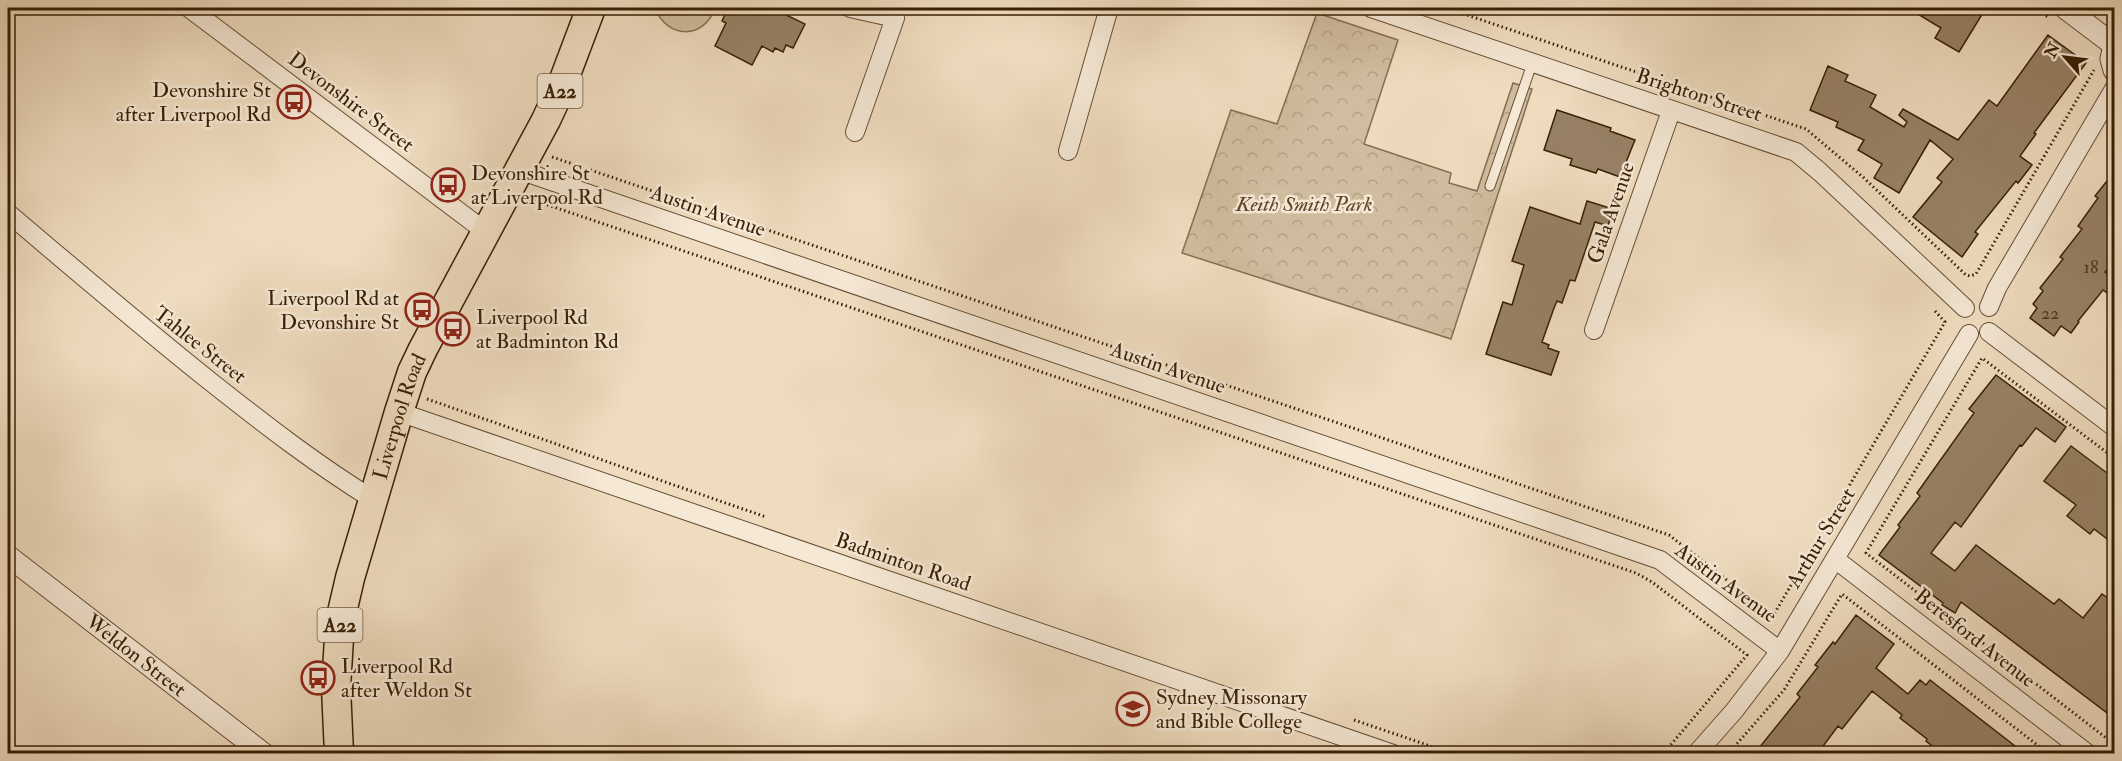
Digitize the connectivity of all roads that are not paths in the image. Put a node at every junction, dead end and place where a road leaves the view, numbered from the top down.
1 (189, 8) edge
2 (591, 8) edge
3 (850, 8) edge
4 (1109, 8) edge
5 (1371, 8) edge
6 (2065, 8) edge
7 (877, 10) edge
8 (2114, 45) edge
9 (1533, 61) junction
10 (2105, 68) edge
11 (2115, 89) edge
12 (1671, 111) junction
13 (855, 132) dead end
14 (1068, 151) dead end
15 (519, 170) junction
16 (1490, 186) dead end
17 (8, 213) edge
18 (486, 232) junction
19 (1989, 307) junction
20 (1965, 308) junction
21 (1594, 330) dead end
22 (1989, 332) junction
23 (1969, 334) junction
24 (399, 412) junction
25 (2115, 428) edge
26 (374, 500) junction
27 (8, 556) edge
28 (1835, 559) junction
29 (1780, 651) junction
30 (1381, 752) edge
31 (264, 753) edge
32 (339, 753) edge
33 (1696, 753) edge
34 (2088, 753) edge

1 - 18 street, Devonshire Street
2 - 15 highway, Liverpool Road / A22
3 - 7 street
4 - 14 street
5 - 9 street, Brighton Street
6 - 8 street
7 - 13 street
8 - 10 street
9 - 12 street, Brighton Street
9 - 16 lane
11 - 19 street
12 - 20 street, Brighton Street
12 - 21 street, Gala Avenue
15 - 18 highway, Liverpool Road / A22
15 - 29 street, Austin Avenue
17 - 26 street, Tahlee Street
18 - 24 highway, Liverpool Road / A22
19 - 20 street
19 - 22 street
20 - 23 street
22 - 23 street
22 - 25 street
23 - 28 street, Arthur Street
24 - 26 highway, Liverpool Road / A22
24 - 30 street, Badminton Road
26 - 32 highway, Liverpool Road / A22
27 - 31 street, Weldon Street
28 - 29 street, Arthur Street
28 - 34 street, Beresford Avenue
29 - 33 street, Arthur Street

